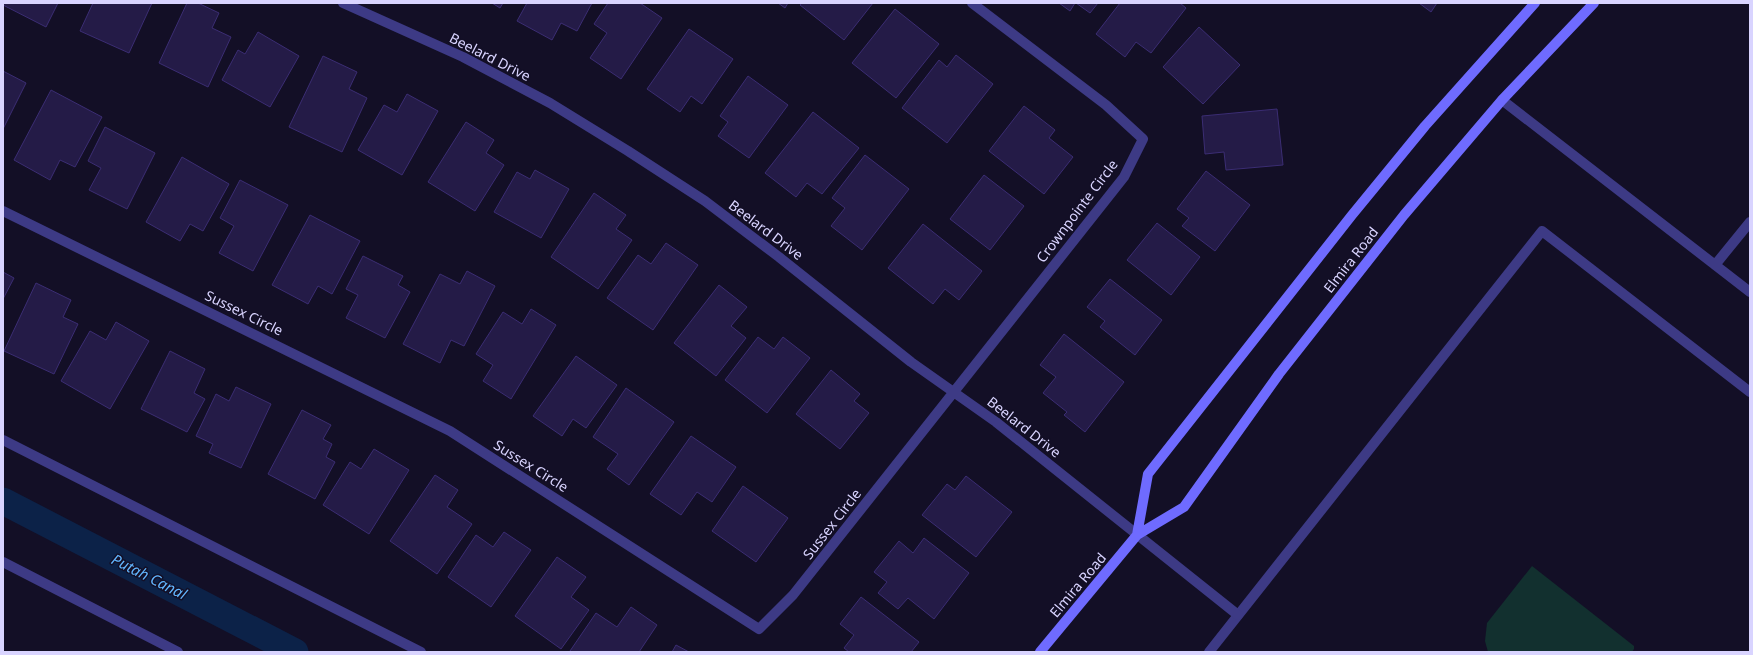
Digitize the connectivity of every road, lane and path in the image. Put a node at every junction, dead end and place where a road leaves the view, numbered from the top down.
1 (343, 3) edge
2 (972, 3) edge
3 (1534, 3) edge
4 (1594, 3) edge
5 (1502, 100) junction
6 (3, 210) edge
7 (1750, 222) edge
8 (1715, 265) junction
9 (1750, 292) edge
10 (1750, 392) edge
11 (953, 393) junction
12 (3, 440) edge
13 (1137, 535) junction
14 (3, 562) edge
15 (1238, 615) junction
16 (178, 652) edge
17 (421, 652) edge
18 (1040, 652) edge
19 (1209, 652) edge

1 - 11 street, Beelard Drive
2 - 11 street, Crownpointe Circle
3 - 13 main road, Elmira Road
4 - 5 main road, Elmira Road
5 - 8 street
5 - 13 main road, Elmira Road
6 - 11 street, Sussex Circle
7 - 8 street
8 - 9 street
10 - 15 street
11 - 13 street, Beelard Drive
12 - 17 street
13 - 15 street, Beelard Drive
13 - 18 main road, Elmira Road
14 - 16 street
15 - 19 street

